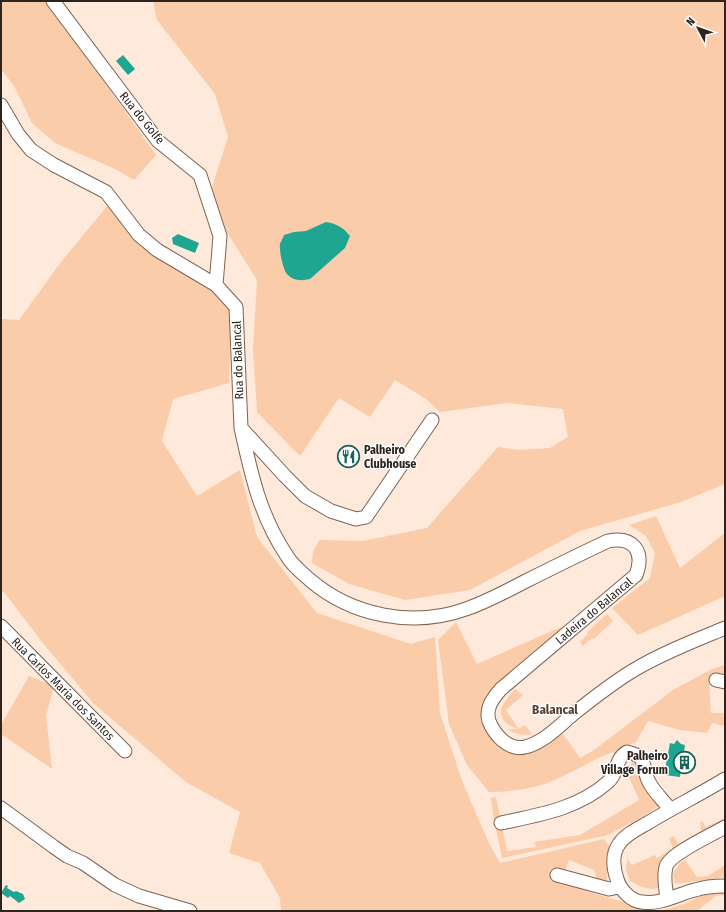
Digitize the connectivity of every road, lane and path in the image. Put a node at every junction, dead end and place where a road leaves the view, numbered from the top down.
1 (53, 1) edge
2 (1, 105) edge
3 (216, 285) junction
4 (432, 420) dead end
5 (241, 428) junction
6 (1, 626) edge
7 (725, 628) edge
8 (125, 751) dead end
9 (725, 778) edge
10 (1, 808) edge
11 (670, 809) junction
12 (501, 823) dead end
13 (725, 827) edge
14 (557, 875) dead end
15 (725, 886) edge
16 (619, 887) junction
17 (667, 899) junction
18 (190, 911) edge

1 - 3 street, Rua do Golfe
2 - 3 street, Rua do Balancal
3 - 5 street, Rua do Balancal
4 - 5 street
5 - 7 street, Ladeira do Balancal
6 - 8 street, Rua Carlos Maria dos Santos
9 - 11 street
10 - 18 street
11 - 12 street
11 - 16 street
13 - 17 street
14 - 16 street
15 - 17 street
16 - 17 street

